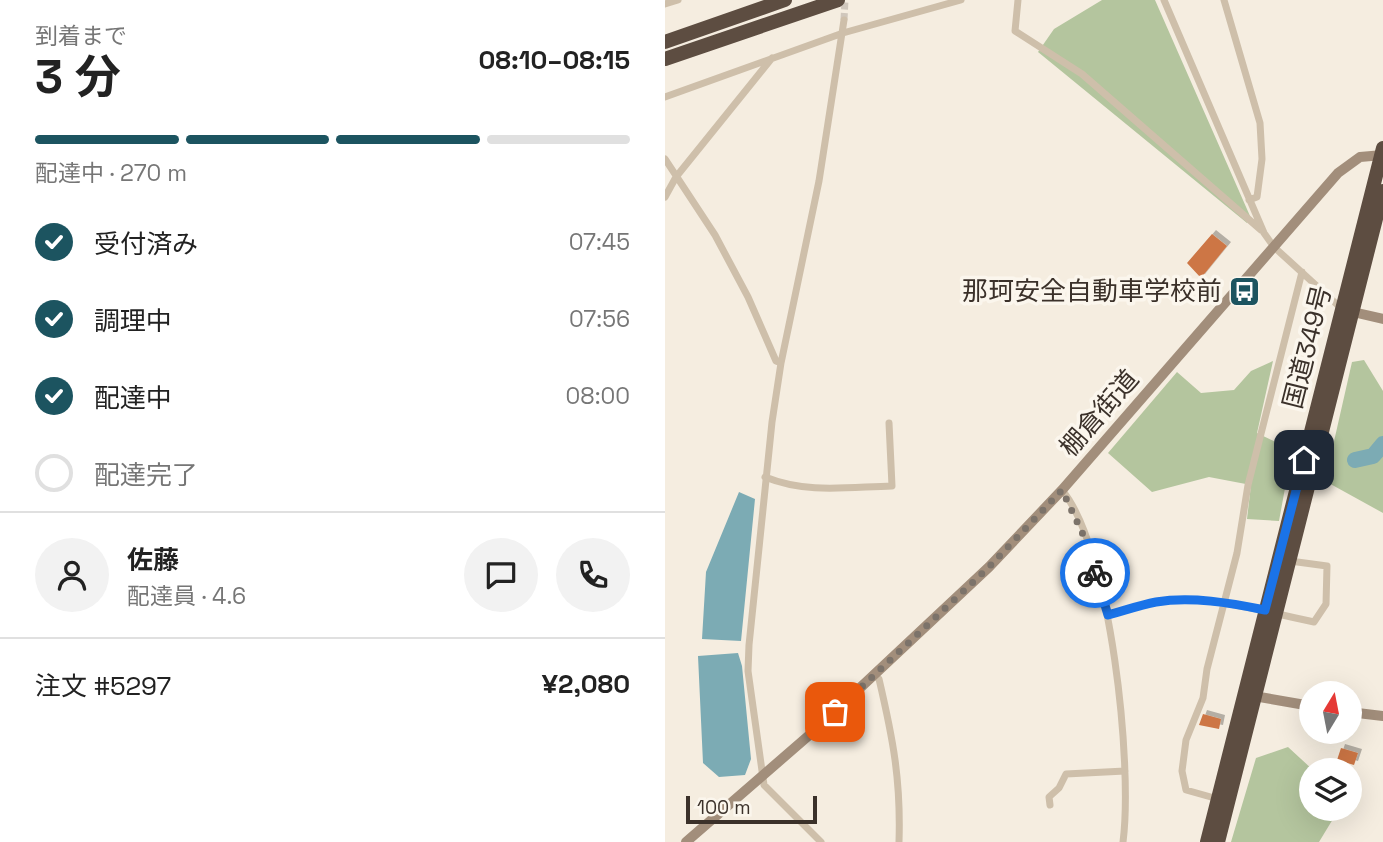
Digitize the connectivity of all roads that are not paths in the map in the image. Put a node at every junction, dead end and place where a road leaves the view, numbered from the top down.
1 (678, 0) edge
2 (785, 0) edge
3 (838, 0) edge
4 (961, 0) edge
5 (1018, 0) edge
6 (1164, 0) edge
7 (1224, 0) edge
8 (665, 5) edge
9 (844, 20) tunnel mouth
10 (843, 33) junction
11 (665, 42) edge
12 (773, 57) junction
13 (665, 59) edge
14 (665, 97) edge
15 (1383, 152) edge
16 (665, 159) edge
17 (676, 177) junction
18 (1383, 191) edge
19 (665, 197) edge
20 (1249, 200) junction
21 (1264, 233) junction
22 (1274, 247) junction
23 (1302, 272) junction
24 (1347, 310) junction
25 (1383, 319) edge
26 (781, 363) junction
27 (889, 424) dead end
28 (765, 477) junction
29 (1062, 490) junction
30 (1290, 561) junction
31 (1225, 603) junction
32 (1272, 612) junction
33 (1108, 615) junction
34 (874, 675) junction
35 (1251, 695) junction
36 (1299, 704) edge
37 (1362, 714) edge
38 (1383, 716) edge
39 (1125, 771) junction
40 (762, 774) junction
41 (1218, 800) junction
42 (1050, 805) dead end
43 (686, 842) edge
44 (821, 842) edge
45 (899, 842) edge
46 (1123, 842) edge
47 (1207, 842) edge
48 (1218, 842) edge

1 - 8 street
2 - 11 highway
3 - 13 highway
4 - 10 street
5 - 21 street
6 - 20 street
7 - 20 street
9 - 10 street
10 - 12 street
10 - 26 street
12 - 14 street
12 - 17 street
15 - 22 street, 棚倉街道
15 - 24 highway, 国道349号
16 - 17 street
17 - 19 street
17 - 26 street
18 - 24 highway, 国道349号
20 - 21 street
21 - 22 street
22 - 23 street
22 - 29 street, 棚倉街道
23 - 24 street
23 - 31 street
24 - 25 street
24 - 30 highway, 国道349号
24 - 32 highway, 国道349号
26 - 28 street
27 - 28 street
28 - 40 street
29 - 33 street
29 - 34 street, 棚倉街道
30 - 32 highway, 国道349号
30 - 32 street
31 - 32 street
31 - 33 street
31 - 41 street
32 - 35 highway, 国道349号
33 - 39 street
34 - 40 street, 棚倉街道
34 - 45 street
35 - 36 street
35 - 41 highway, 国道349号
35 - 48 highway, 国道349号
37 - 38 street
39 - 42 street
39 - 46 street
40 - 43 street, 棚倉街道
40 - 44 street
41 - 47 highway, 国道349号

